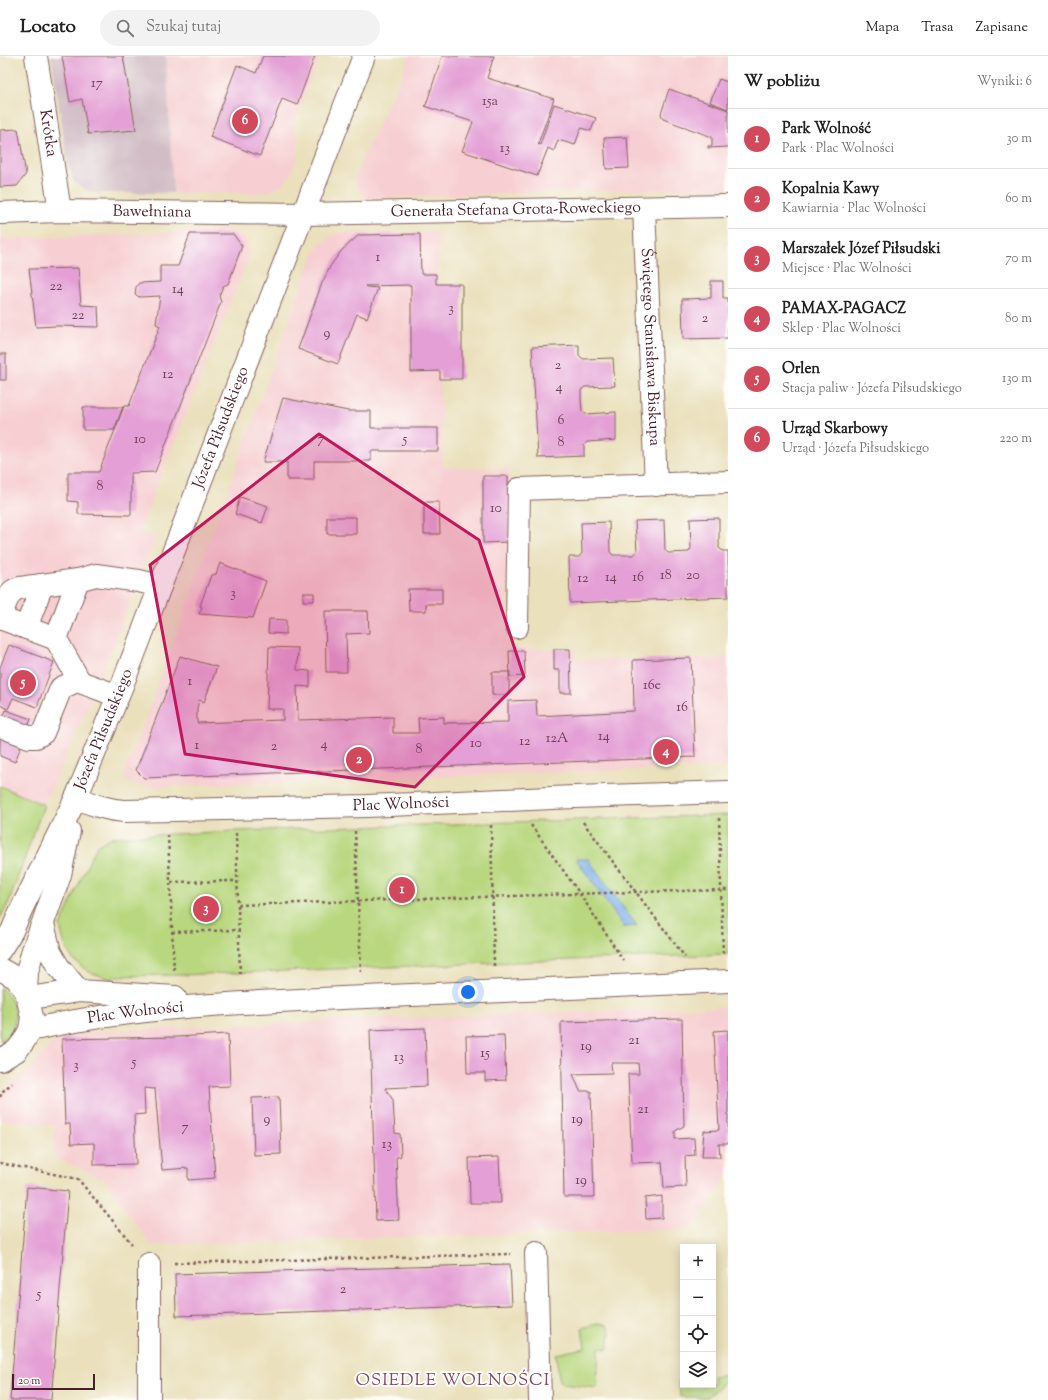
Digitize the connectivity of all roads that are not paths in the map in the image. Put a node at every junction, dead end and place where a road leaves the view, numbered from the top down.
1 (36, 56) edge
2 (364, 56) edge
3 (728, 206) edge
4 (644, 208) junction
5 (60, 210) junction
6 (0, 213) edge
7 (303, 214) junction
8 (728, 482) edge
9 (656, 485) junction
10 (78, 580) junction
11 (42, 585) junction
12 (160, 586) junction
13 (0, 618) edge
14 (517, 627) dead end
15 (26, 628) junction
16 (56, 639) junction
17 (79, 680) junction
18 (118, 696) junction
19 (0, 726) edge
20 (728, 792) edge
21 (76, 798) junction
22 (43, 924) junction
23 (0, 950) edge
24 (0, 969) edge
25 (728, 981) edge
26 (79, 991) junction
27 (27, 994) junction
28 (242, 1002) junction
29 (30, 1030) junction
30 (0, 1060) edge
31 (536, 1253) road end
32 (149, 1264) road end
33 (149, 1400) edge
34 (540, 1400) edge

1 - 5 street, Krótka
2 - 7 street, Józefa Piłsudskiego
3 - 4 street, Generała Stefana Grota-Roweckiego
4 - 7 street, Generała Stefana Grota-Roweckiego
4 - 9 street, Świętego Stanisława Biskupa
5 - 6 street, Bawełniana
5 - 7 street, Bawełniana
7 - 12 street, Józefa Piłsudskiego
8 - 9 street
9 - 14 street
10 - 11 street
10 - 12 street
10 - 16 street
11 - 13 street
11 - 15 street
12 - 18 street, Józefa Piłsudskiego
13 - 15 street
15 - 16 street
16 - 17 street
17 - 18 street
17 - 19 street
18 - 21 street, Józefa Piłsudskiego
20 - 21 street, Plac Wolności
21 - 22 street, Józefa Piłsudskiego
21 - 23 street, Józefa Piłsudskiego
22 - 26 street
22 - 27 street, Józefa Piłsudskiego
24 - 27 street
25 - 28 street, Plac Wolności
26 - 27 street, Plac Wolności
26 - 28 street, Plac Wolności
27 - 29 street, Józefa Piłsudskiego
28 - 29 street, Plac Wolności
29 - 30 street
31 - 34 street
32 - 33 street

